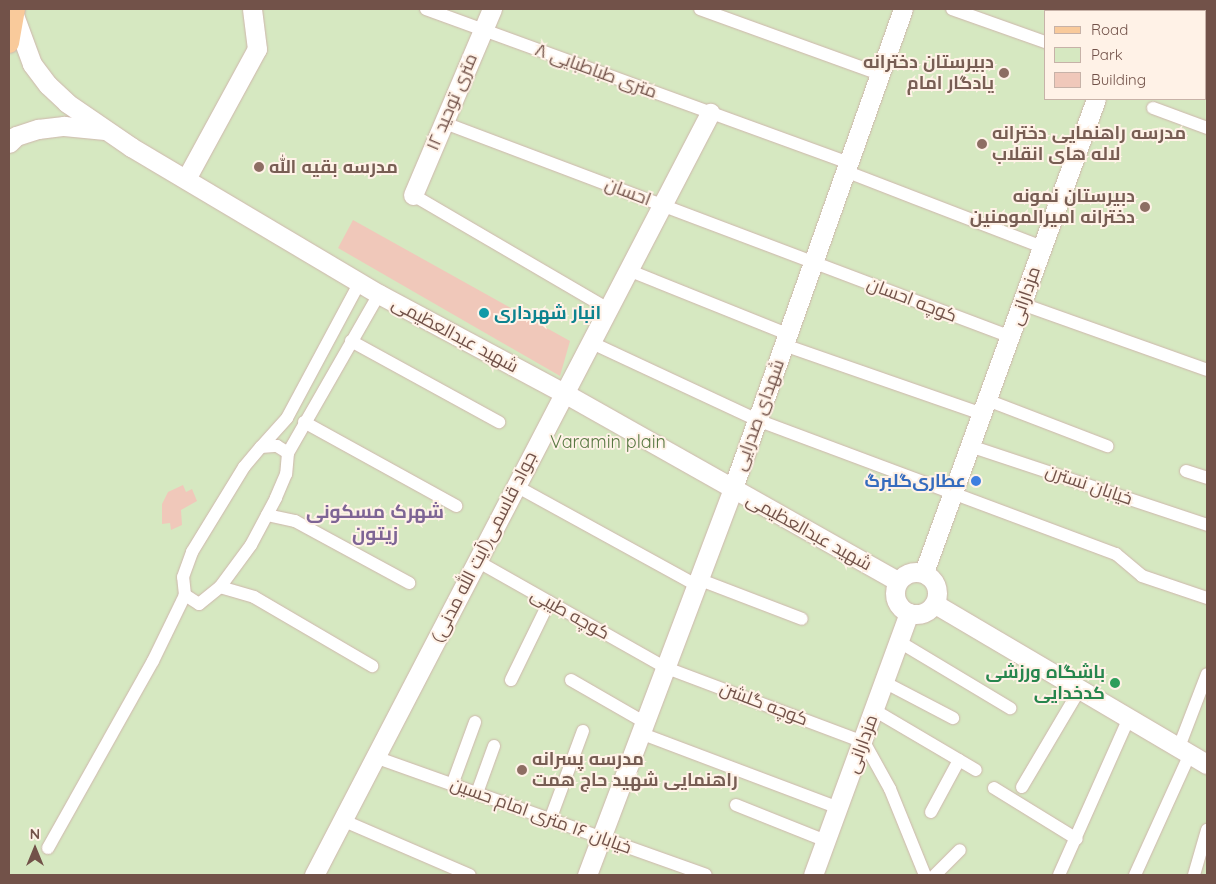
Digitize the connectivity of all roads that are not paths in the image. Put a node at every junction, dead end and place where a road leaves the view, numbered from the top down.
1 (252, 9) edge
2 (426, 9) edge
3 (492, 9) edge
4 (700, 9) edge
5 (903, 9) edge
6 (952, 9) edge
7 (14, 12) edge
8 (483, 28) junction
9 (1044, 42) edge
10 (9, 43) edge
11 (880, 74) junction
12 (1096, 100) edge
13 (1152, 108) dead end
14 (710, 113) junction
15 (442, 122) junction
16 (1207, 128) edge
17 (106, 130) junction
18 (9, 143) edge
19 (847, 167) junction
20 (186, 179) junction
21 (413, 195) joint
22 (662, 204) junction
23 (1042, 247) junction
24 (813, 262) junction
25 (628, 270) junction
26 (360, 282) junction
27 (379, 294) junction
28 (1022, 304) junction
29 (608, 309) junction
30 (1011, 338) junction
31 (786, 340) junction
32 (351, 341) junction
33 (590, 342) junction
34 (1207, 370) edge
35 (564, 393) junction
36 (984, 407) junction
37 (757, 420) junction
38 (304, 422) junction
39 (499, 422) dead end
40 (970, 446) junction
41 (1108, 446) dead end
42 (261, 448) junction
43 (288, 453) junction
44 (1186, 472) dead end
45 (1207, 478) edge
46 (516, 486) junction
47 (733, 488) junction
48 (953, 493) junction
49 (456, 506) dead end
50 (267, 515) junction
51 (1207, 525) edge
52 (477, 561) junction
53 (924, 572) junction
54 (697, 582) junction
55 (898, 582) junction
56 (409, 583) dead end
57 (220, 586) junction
58 (185, 595) junction
59 (1207, 598) edge
60 (549, 602) junction
61 (935, 604) junction
62 (909, 613) junction
63 (802, 619) dead end
64 (898, 641) junction
65 (372, 666) dead end
66 (664, 667) junction
67 (1207, 674) edge
68 (511, 680) dead end
69 (571, 680) dead end
70 (884, 682) junction
71 (1080, 689) junction
72 (1010, 708) dead end
73 (874, 710) junction
74 (953, 718) dead end
75 (1129, 718) junction
76 (475, 722) dead end
77 (642, 728) junction
78 (583, 731) dead end
79 (864, 742) junction
80 (494, 746) dead end
81 (1184, 750) junction
82 (375, 757) junction
83 (960, 760) junction
84 (1207, 764) edge
85 (976, 770) dead end
86 (452, 784) junction
87 (1022, 787) dead end
88 (994, 788) dead end
89 (477, 793) junction
90 (736, 805) dead end
91 (838, 808) junction
92 (932, 812) dead end
93 (342, 820) junction
94 (550, 820) junction
95 (1207, 830) edge
96 (601, 838) junction
97 (1077, 839) junction
98 (826, 841) junction
99 (48, 848) dead end
100 (960, 850) dead end
101 (314, 875) edge
102 (470, 875) edge
103 (587, 875) edge
104 (706, 875) edge
105 (813, 875) edge
106 (925, 875) edge
107 (935, 875) edge
108 (1059, 875) edge
109 (1135, 875) edge
110 (1194, 875) edge

1 - 20 street
2 - 8 street, ۸ متری طباطبایی
3 - 8 street, ۱۲ متری توحید
4 - 11 street
5 - 11 street, شهدای صدرایی
6 - 9 street
7 - 10 main road
7 - 17 street
8 - 14 street, ۸ متری طباطبایی
8 - 15 street, ۱۲ متری توحید
11 - 19 street, شهدای صدرایی
12 - 23 street, مزدارانی
13 - 16 street
14 - 19 street, ۸ متری طباطبایی
14 - 22 street, جواد قاسمی(آیت الله مدنی)
15 - 21 street, ۱۲ متری توحید
15 - 22 street, احسان
17 - 18 street, شهید عبدالعظیمی
17 - 20 street, شهید عبدالعظیمی
19 - 23 street, ۸ متری طباطبایی
19 - 24 street, شهدای صدرایی
20 - 26 street, شهید عبدالعظیمی
21 - 29 street
22 - 24 street, احسان
22 - 25 street, جواد قاسمی(آیت الله مدنی)
23 - 28 street, مزدارانی
24 - 30 street, کوچه احسان
24 - 31 street, شهدای صدرایی
25 - 29 street, جواد قاسمی(آیت الله مدنی)
25 - 31 street
26 - 27 street, شهید عبدالعظیمی
26 - 42 street
27 - 32 street
27 - 35 street, شهید عبدالعظیمی
28 - 30 street, مزدارانی
28 - 34 street
29 - 33 street, جواد قاسمی(آیت الله مدنی)
30 - 36 street, مزدارانی
31 - 36 street
31 - 37 street, شهدای صدرایی
32 - 38 street
32 - 39 street
33 - 35 street, جواد قاسمی(آیت الله مدنی)
33 - 37 street
35 - 46 street, جواد قاسمی(آیت الله مدنی)
35 - 47 street, شهید عبدالعظیمی
36 - 40 street, مزدارانی
36 - 41 street
37 - 47 street, شهدای صدرایی
37 - 48 street
38 - 43 street
38 - 49 street
40 - 48 street, مزدارانی
40 - 51 street, خیابان نسترن
42 - 43 street
42 - 58 street
43 - 50 street
44 - 45 street
46 - 52 street, جواد قاسمی(آیت الله مدنی)
46 - 54 street
47 - 54 street, شهدای صدرایی
47 - 55 street, شهید عبدالعظیمی
48 - 53 street, مزدارانی
48 - 59 street
50 - 56 street
50 - 57 street
52 - 60 street, کوچه طیبی
52 - 82 street, جواد قاسمی(آیت الله مدنی)
53 - 55 street
53 - 61 street
54 - 63 street
54 - 66 street, شهدای صدرایی
55 - 62 street
57 - 58 street
57 - 65 street
58 - 99 street
60 - 66 street, کوچه طیبی
60 - 68 street
61 - 62 street
61 - 71 street
62 - 64 street, مزدارانی
64 - 70 street, مزدارانی
64 - 72 street
66 - 77 street, شهدای صدرایی
66 - 79 street, کوچه گلشن
67 - 81 street
69 - 77 street
70 - 73 street, مزدارانی
70 - 74 street
71 - 75 street
71 - 87 street
73 - 79 street, مزدارانی
73 - 83 street
75 - 81 street
75 - 97 street
76 - 86 street
77 - 91 street
77 - 96 street, شهدای صدرایی
78 - 94 street
79 - 91 street, مزدارانی
79 - 106 street
80 - 89 street
81 - 84 street
81 - 109 street
82 - 86 street, خیابان ۱۶ متری امام حسین
82 - 93 street, جواد قاسمی(آیت الله مدنی)
83 - 85 street
83 - 92 street
86 - 89 street, خیابان ۱۶ متری امام حسین
88 - 97 street
89 - 94 street, خیابان ۱۶ متری امام حسین
90 - 98 street
91 - 98 street, مزدارانی
93 - 101 street, جواد قاسمی(آیت الله مدنی)
93 - 102 street
94 - 96 street, خیابان ۱۶ متری امام حسین
95 - 110 street
96 - 103 street, شهدای صدرایی
96 - 104 street, خیابان ۱۶ متری امام حسین
97 - 108 street
98 - 105 street, مزدارانی
100 - 107 street

